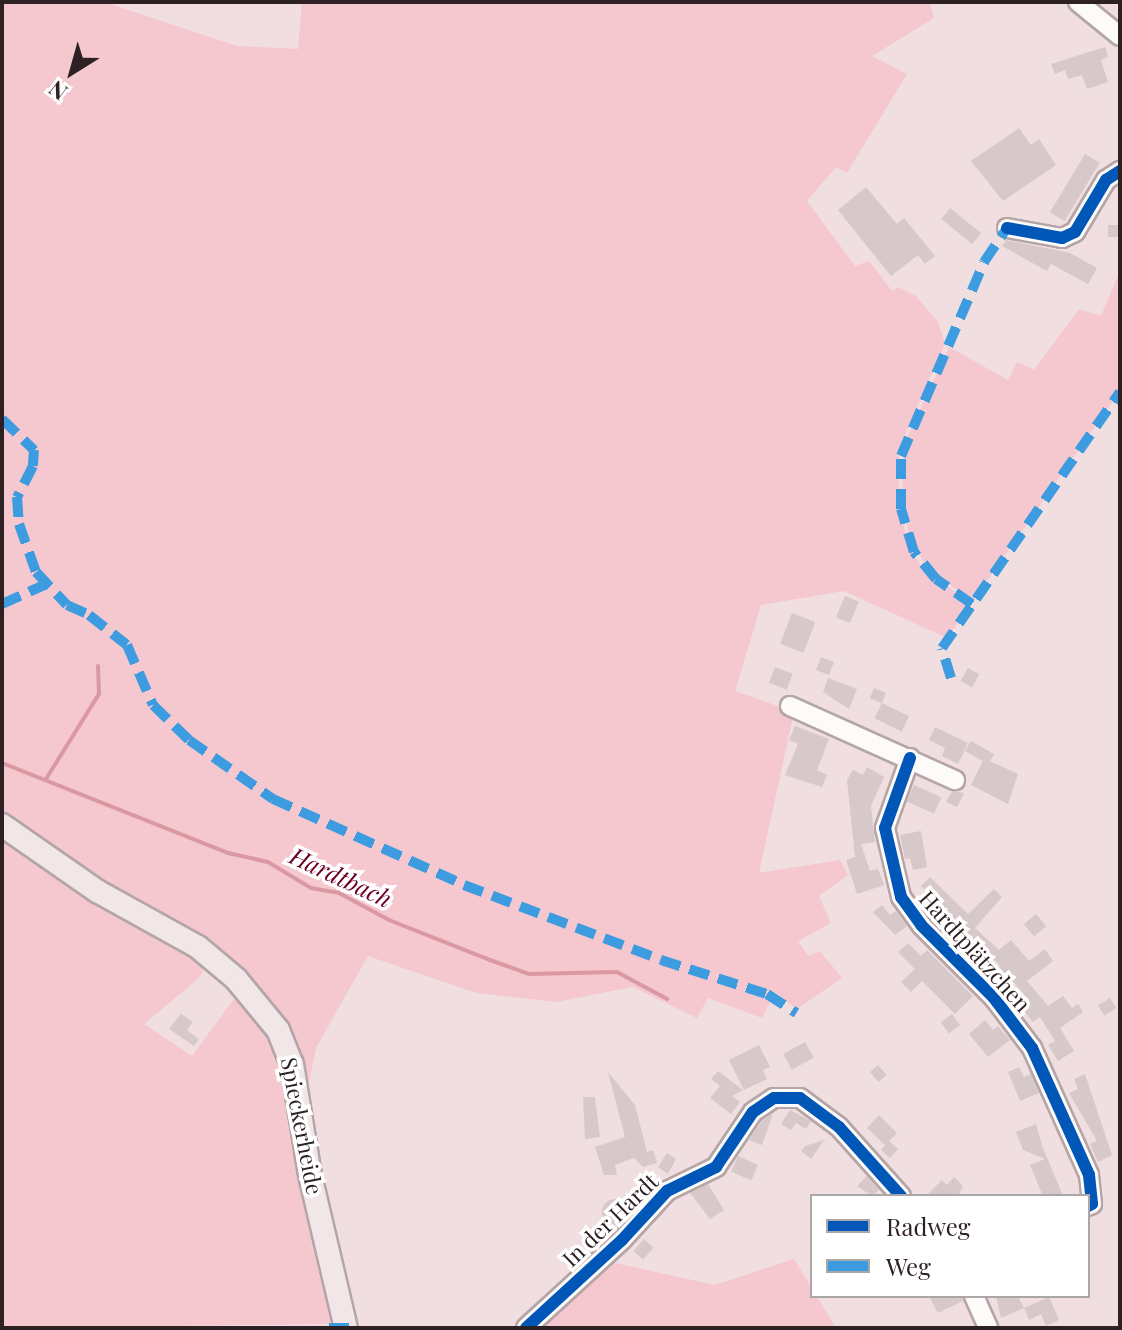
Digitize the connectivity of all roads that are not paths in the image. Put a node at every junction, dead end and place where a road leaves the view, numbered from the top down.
1 (1078, 2) edge
2 (1120, 36) edge
3 (1120, 171) edge
4 (1007, 228) dead end
5 (790, 706) dead end
6 (910, 758) junction
7 (955, 780) dead end
8 (2, 825) edge
9 (899, 1194) edge
10 (1090, 1205) edge
11 (975, 1298) edge
12 (346, 1328) edge
13 (526, 1328) edge
14 (988, 1328) edge

1 - 2 street
3 - 4 street
5 - 6 street
6 - 7 street
6 - 10 street, Hardtplätzchen
8 - 12 main road, Spieckerheide
9 - 13 street, In der Hardt
11 - 14 street

